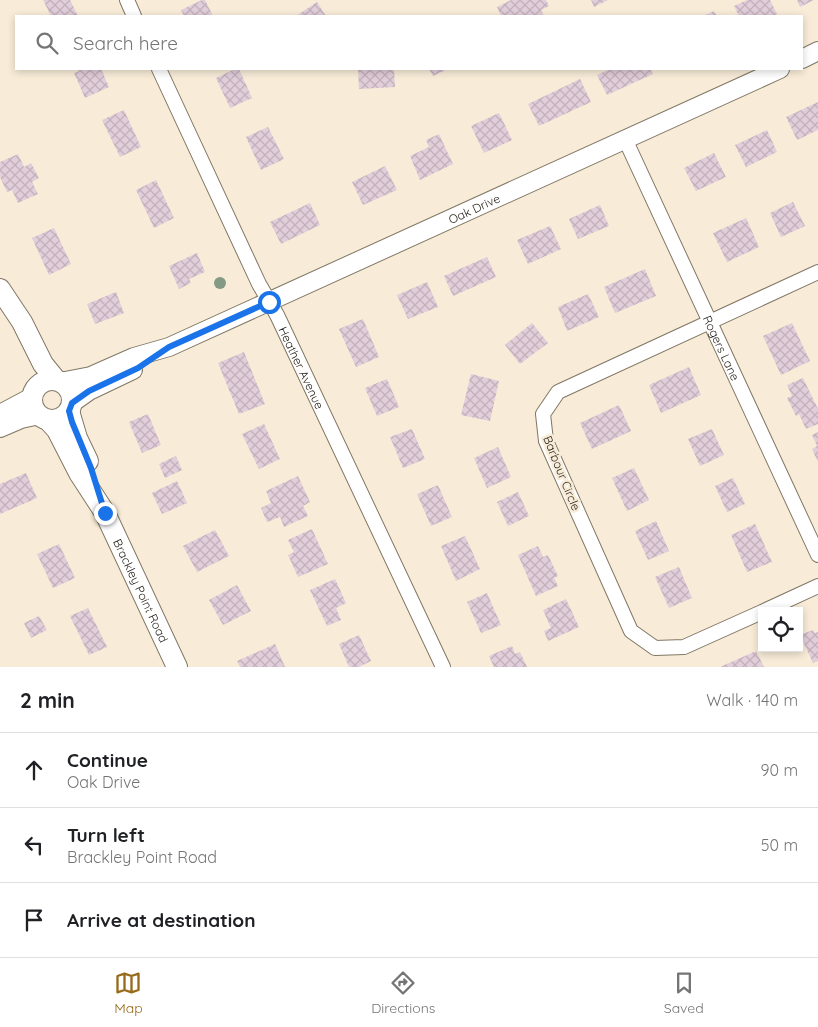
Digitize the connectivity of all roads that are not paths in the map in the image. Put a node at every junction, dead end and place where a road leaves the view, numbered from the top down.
1 (127, 0) edge
2 (134, 15) edge
3 (818, 51) edge
4 (803, 58) edge
5 (159, 70) edge
6 (778, 70) edge
7 (625, 139) junction
8 (818, 272) edge
9 (0, 290) edge
10 (269, 302) junction
11 (710, 322) junction
12 (169, 347) junction
13 (58, 381) junction
14 (33, 394) junction
15 (70, 407) junction
16 (0, 414) edge
17 (44, 418) junction
18 (0, 428) edge
19 (105, 513) junction
20 (818, 556) edge
21 (818, 586) edge
22 (772, 607) edge
23 (758, 613) edge
24 (178, 667) edge
25 (442, 667) edge

1 - 2 street
3 - 4 street
5 - 10 street, Heather Avenue
6 - 7 street, Oak Drive
7 - 10 street, Oak Drive
7 - 11 street, Rogers Lane
8 - 11 street, Barbour Circle
9 - 13 main road
9 - 14 main road
10 - 12 street, Oak Drive
10 - 25 street, Heather Avenue
11 - 20 street, Rogers Lane
11 - 23 street, Barbour Circle
12 - 13 street, Oak Drive
12 - 15 street, Oak Drive
13 - 14 main road
13 - 15 main road
14 - 16 street
14 - 17 main road
15 - 17 main road
15 - 19 main road, Brackley Point Road
17 - 18 street
17 - 19 main road, Brackley Point Road
19 - 24 main road, Brackley Point Road
21 - 22 street, Barbour Circle

